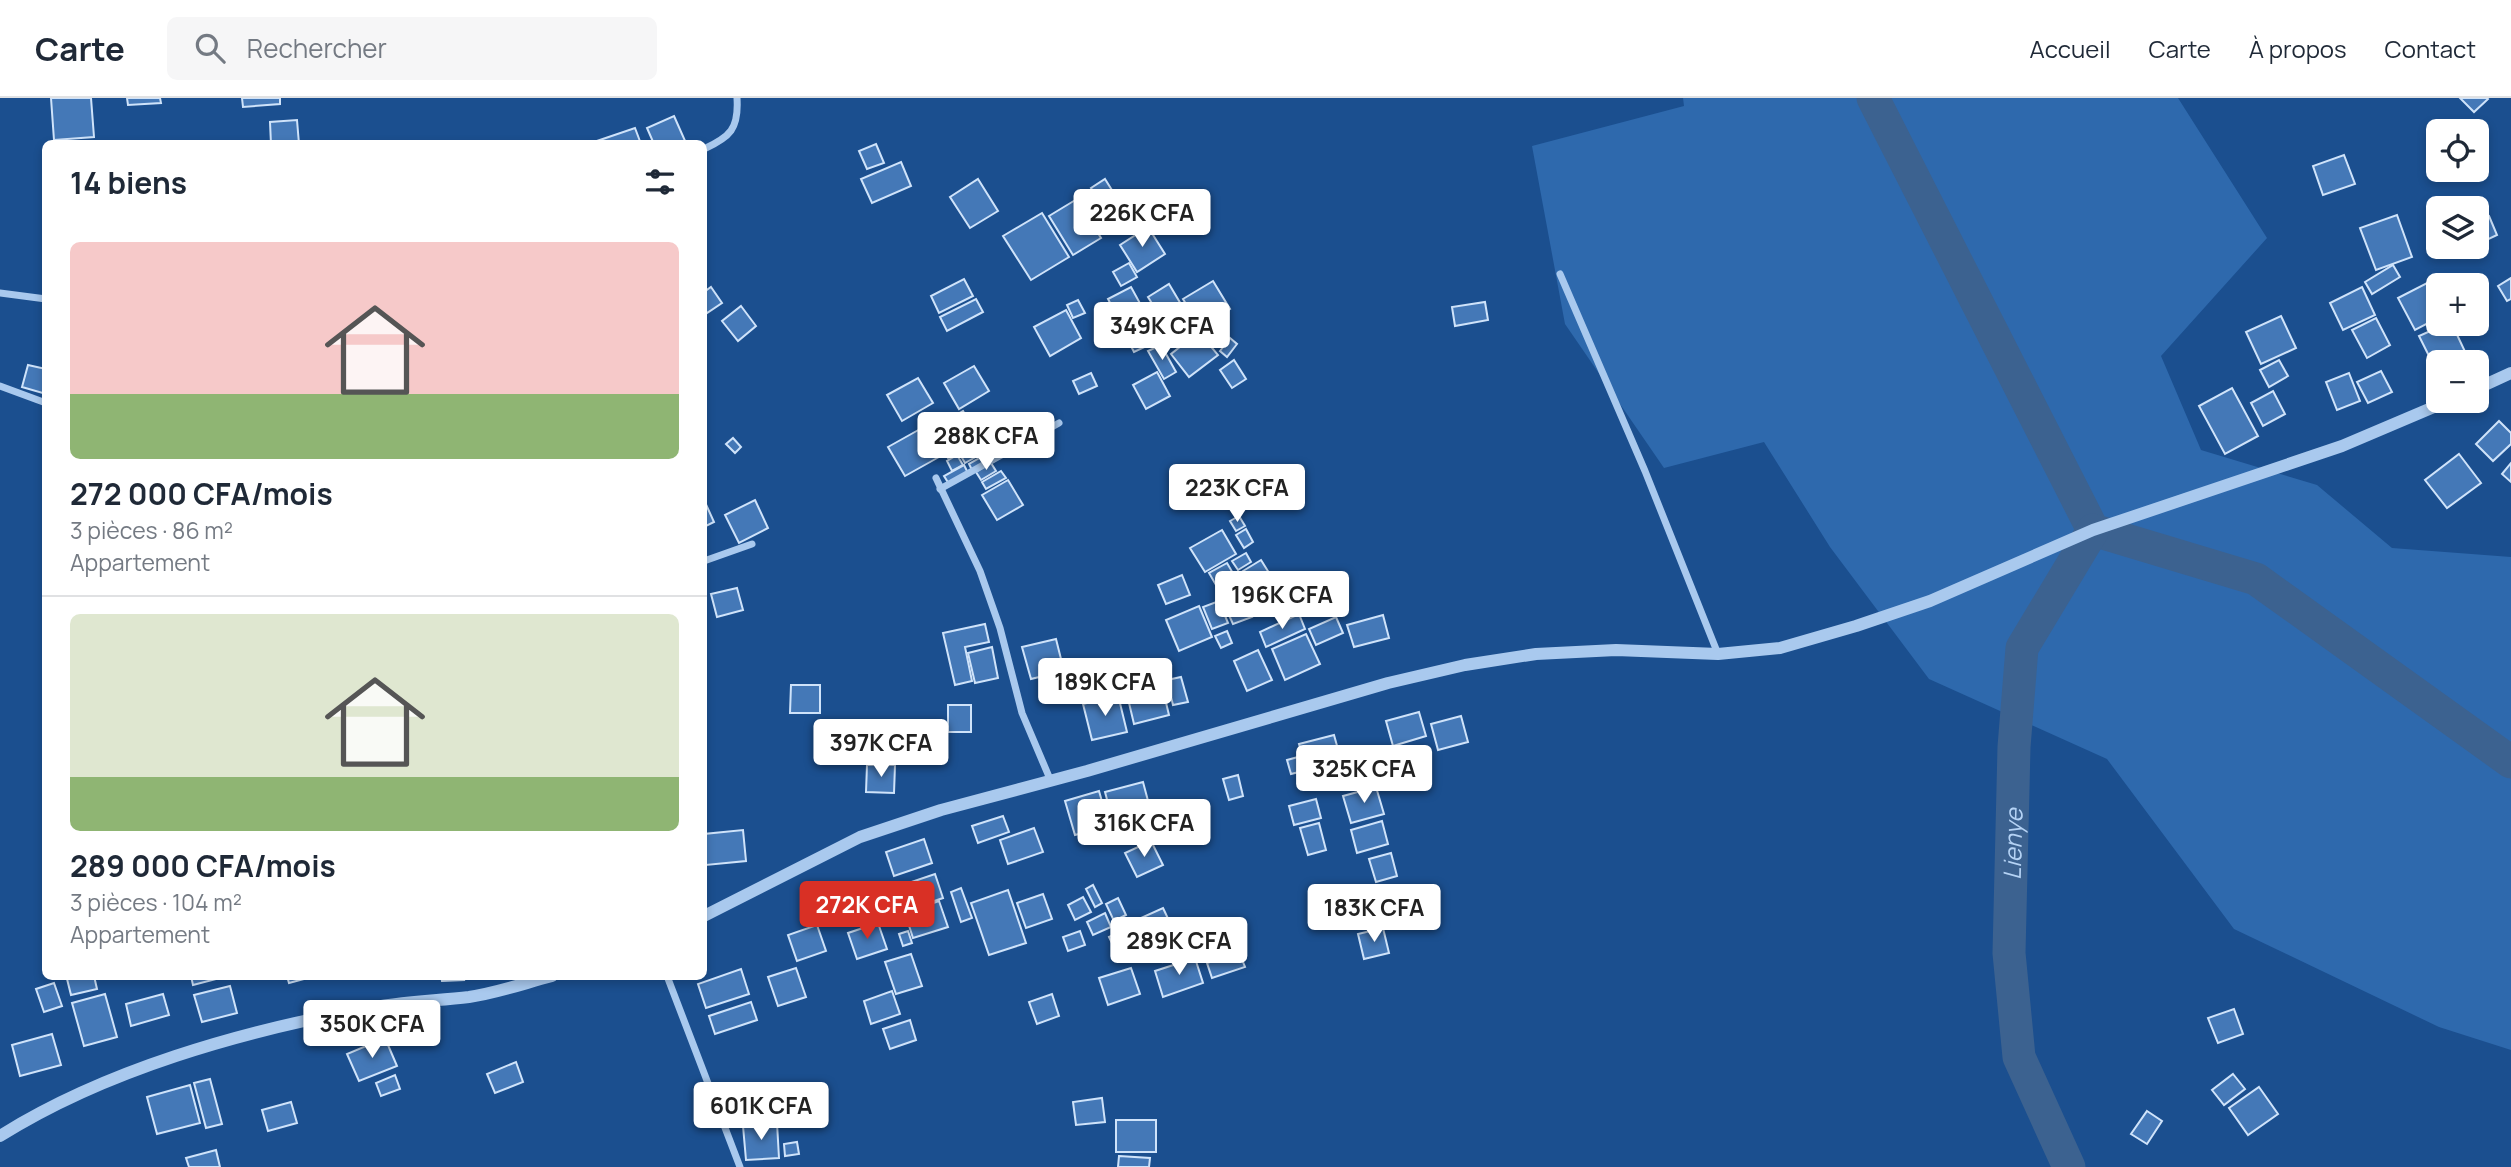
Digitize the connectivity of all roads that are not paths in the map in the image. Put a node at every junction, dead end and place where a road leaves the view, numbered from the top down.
1 (737, 98) edge
2 (707, 148) edge
3 (1560, 274) dead end
4 (0, 293) edge
5 (42, 298) edge
6 (2511, 373) edge
7 (2489, 382) edge
8 (0, 386) edge
9 (42, 402) edge
10 (2426, 410) edge
11 (1059, 423) dead end
12 (936, 478) dead end
13 (940, 489) junction
14 (752, 544) dead end
15 (707, 560) edge
16 (1718, 654) junction
17 (1050, 779) junction
18 (707, 914) edge
19 (537, 980) edge
20 (669, 980) edge
21 (0, 1136) edge
22 (740, 1167) edge

1 - 2 street
3 - 16 street
4 - 5 street
6 - 7 street
8 - 9 street
10 - 16 street
11 - 13 street
12 - 13 street
13 - 17 street
14 - 15 street
16 - 17 street
17 - 18 street
19 - 21 street
20 - 22 street

